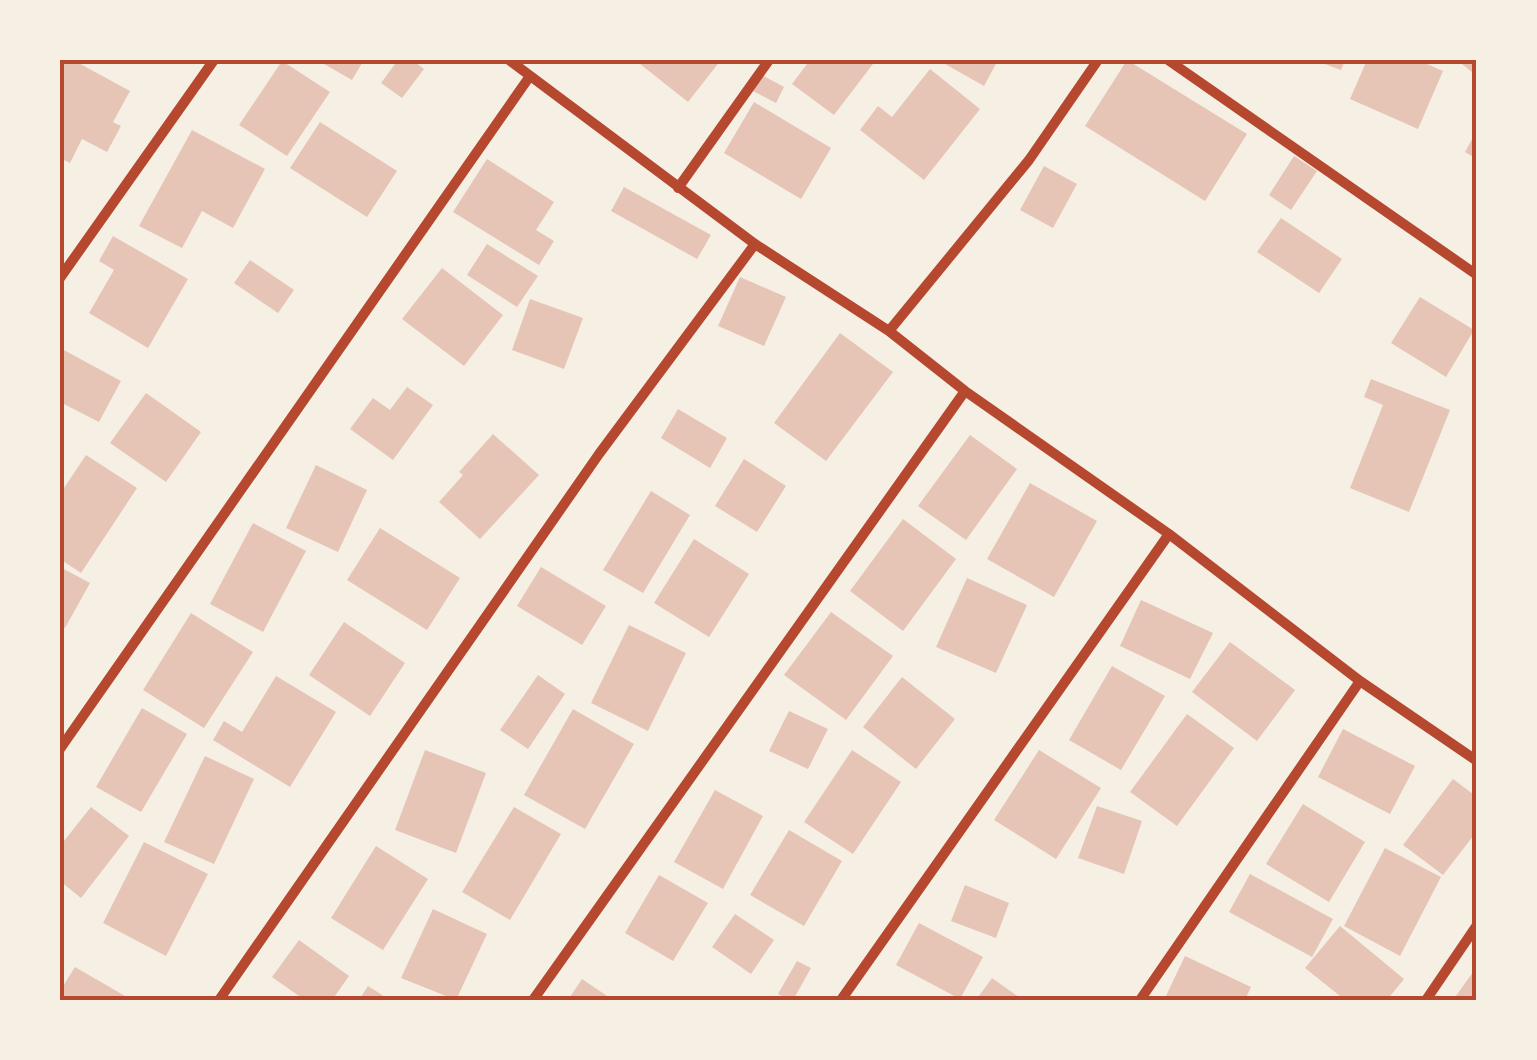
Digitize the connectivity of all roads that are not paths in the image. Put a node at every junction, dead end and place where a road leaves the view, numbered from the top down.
1 (214, 60) edge
2 (509, 60) edge
3 (769, 60) edge
4 (1098, 60) edge
5 (1168, 60) edge
6 (530, 76) junction
7 (678, 188) junction
8 (755, 244) junction
9 (1477, 275) edge
10 (60, 278) edge
11 (889, 331) junction
12 (965, 391) junction
13 (1169, 534) junction
14 (1360, 681) junction
15 (60, 750) edge
16 (1477, 761) edge
17 (1477, 925) edge
18 (220, 1000) edge
19 (533, 1000) edge
20 (841, 1000) edge
21 (1140, 1000) edge
22 (1426, 1000) edge

1 - 10 street
2 - 6 street
3 - 7 street
4 - 11 street
5 - 9 street
6 - 7 street
6 - 15 street
7 - 8 street
8 - 11 street
8 - 18 street
11 - 12 street
12 - 13 street
12 - 19 street
13 - 14 street
13 - 20 street
14 - 16 street
14 - 21 street
17 - 22 street

